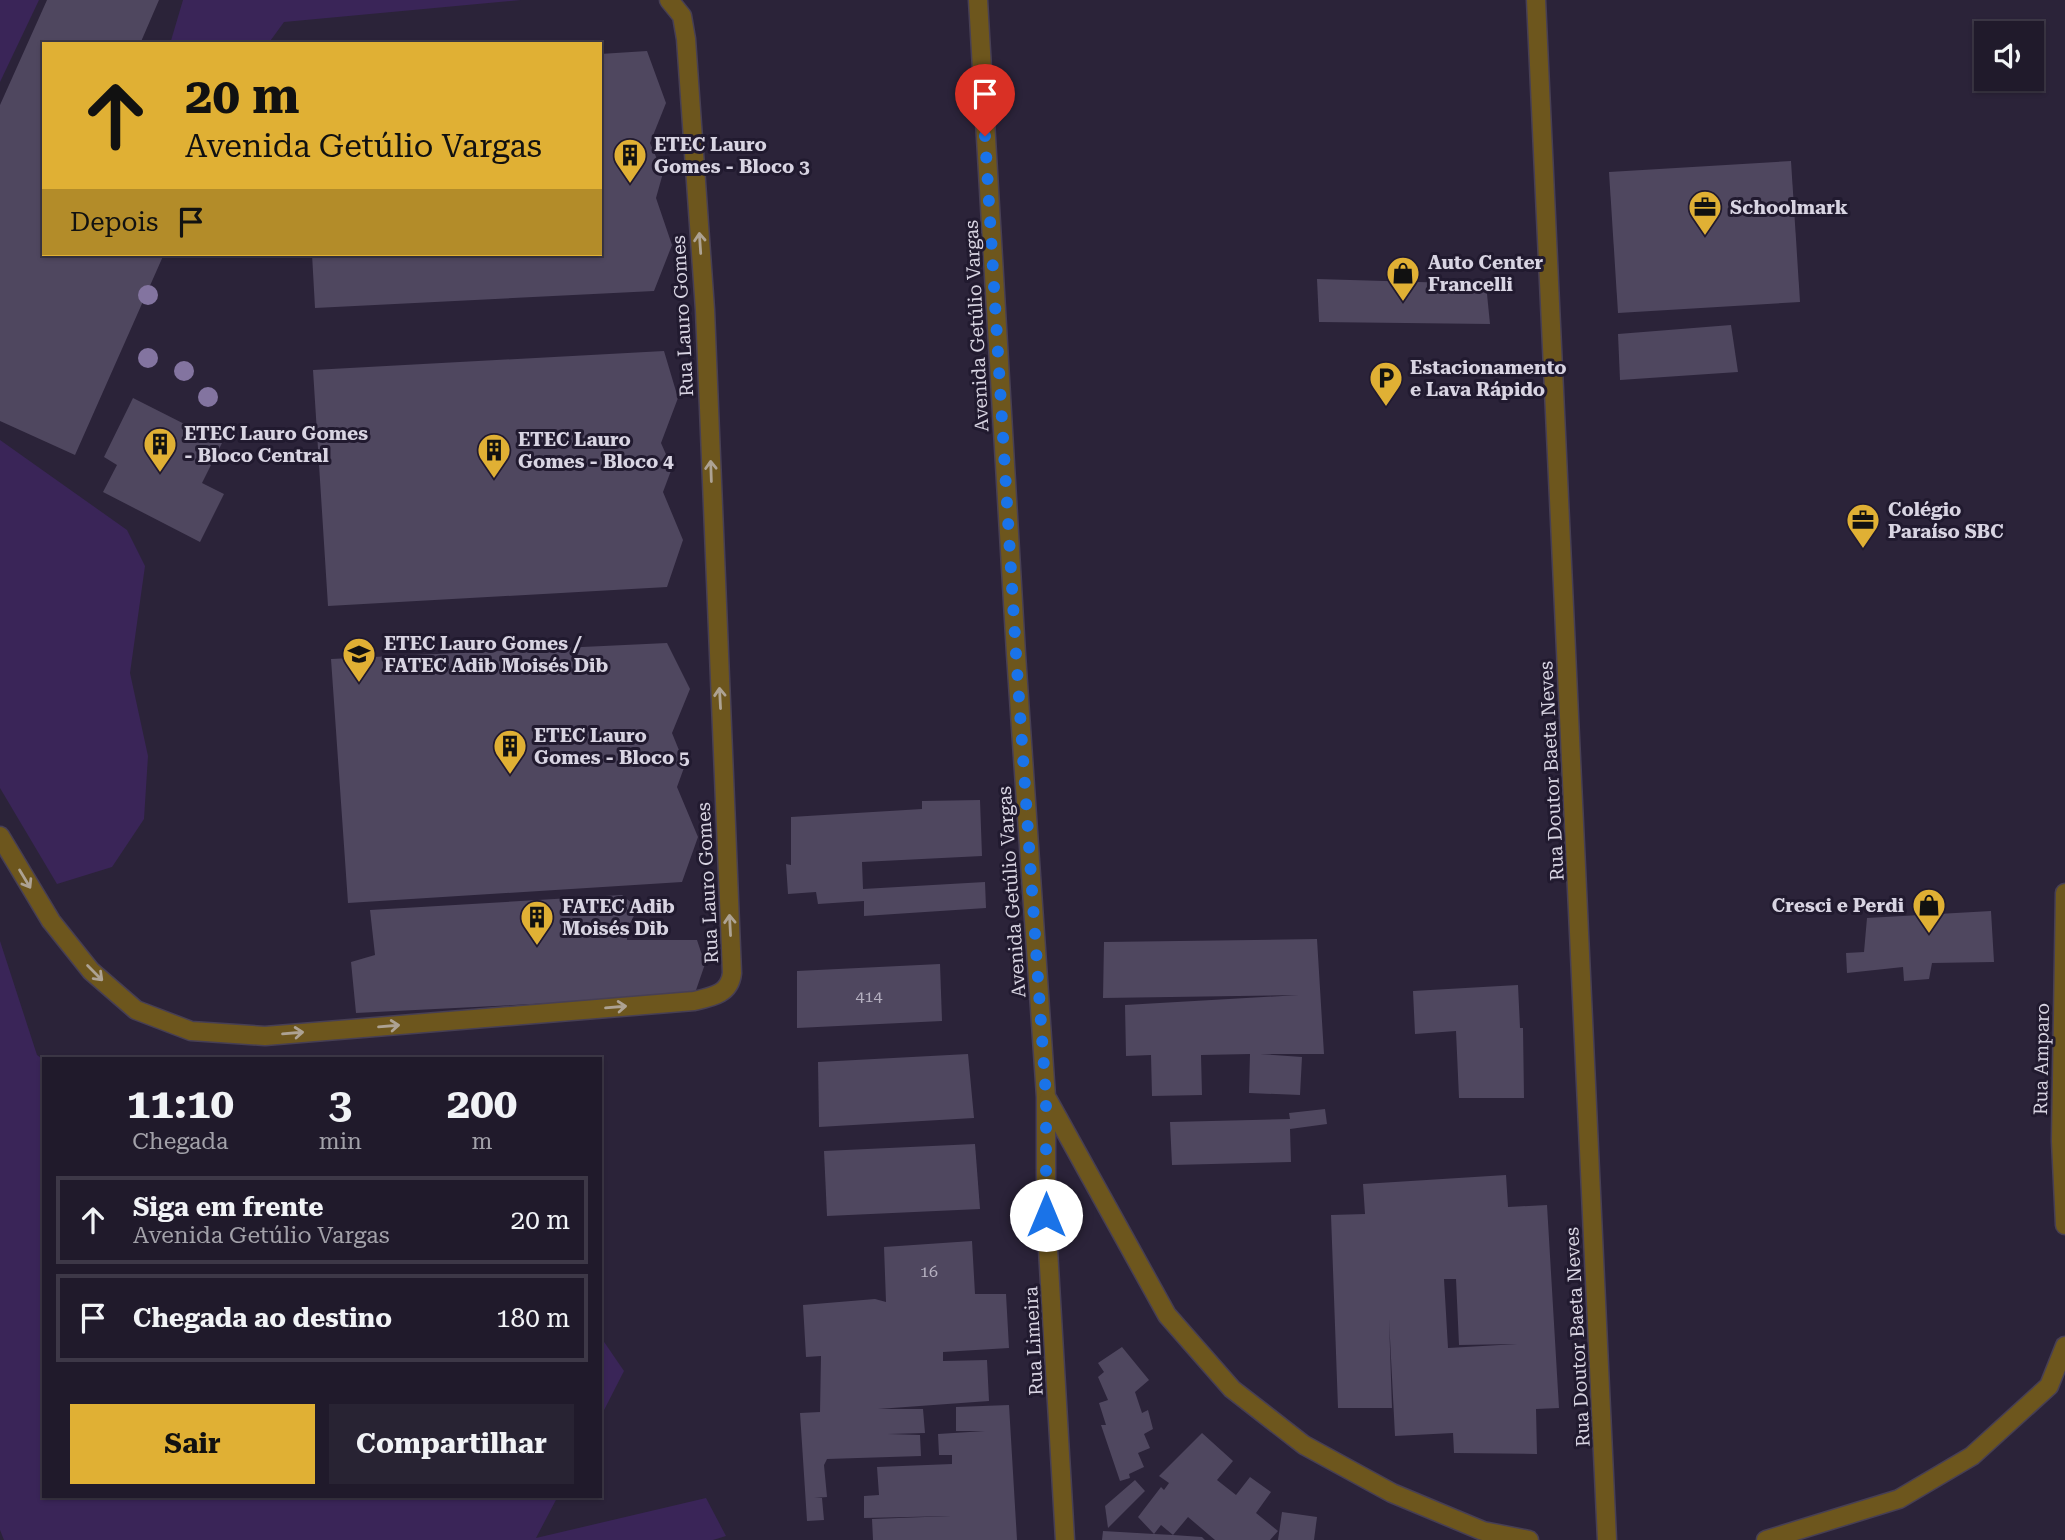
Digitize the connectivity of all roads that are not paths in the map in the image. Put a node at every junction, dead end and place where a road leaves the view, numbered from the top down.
1 (668, 0) edge
2 (978, 0) edge
3 (1536, 0) edge
4 (0, 836) edge
5 (2065, 894) edge
6 (1046, 1097) junction
7 (2065, 1225) edge
8 (2065, 1346) edge
9 (1065, 1540) edge
10 (1529, 1540) edge
11 (1607, 1540) edge
12 (1766, 1540) edge

4 -> 1 street, Rua Lauro Gomes
2 - 6 street, Avenida Getúlio Vargas
3 - 11 street, Rua Doutor Baeta Neves
5 - 7 street, Rua Amparo
6 - 9 street, Rua Limeira
6 - 10 street, Avenida Getúlio Vargas
8 - 12 street

